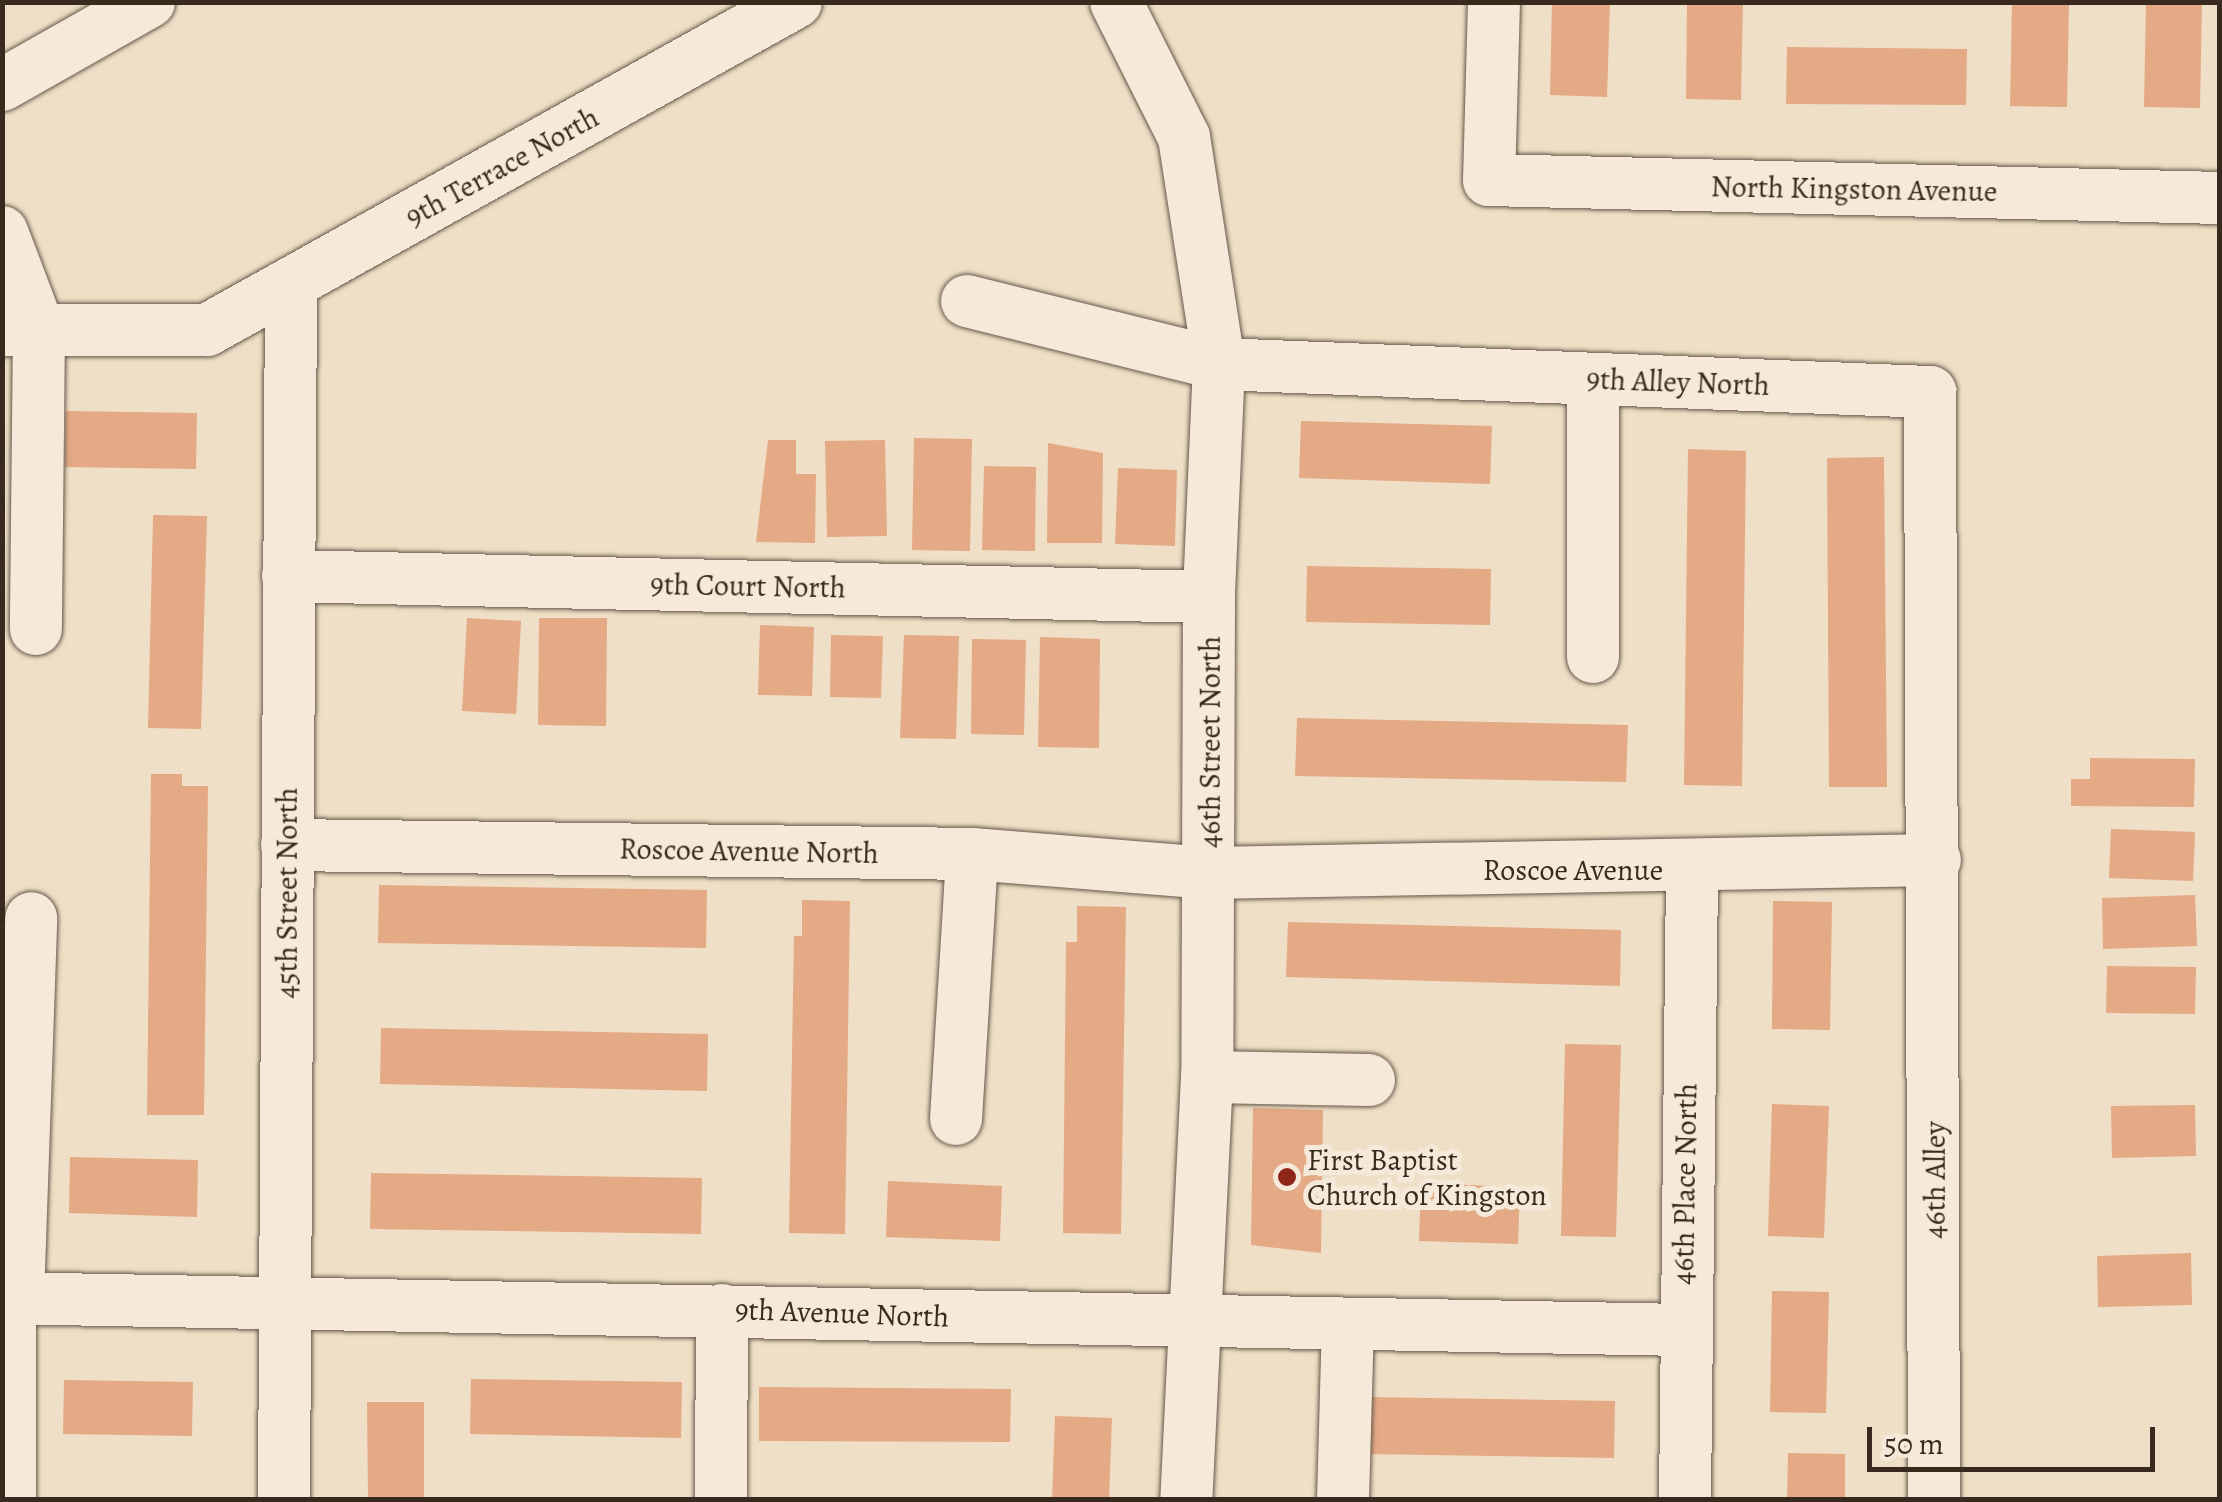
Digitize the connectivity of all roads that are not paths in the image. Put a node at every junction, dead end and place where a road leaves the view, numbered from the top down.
1 (148, 2) edge
2 (796, 2) edge
3 (1116, 2) edge
4 (1494, 2) edge
5 (2, 85) edge
6 (2220, 198) edge
7 (2, 232) edge
8 (291, 286) junction
9 (966, 301) dead end
10 (20, 330) edge
11 (1220, 364) junction
12 (1593, 379) junction
13 (288, 576) junction
14 (1209, 597) junction
15 (36, 628) dead end
16 (1593, 657) dead end
17 (287, 845) junction
18 (972, 854) junction
19 (1935, 860) junction
20 (1692, 869) junction
21 (1210, 872) junction
22 (31, 918) dead end
23 (1207, 1076) junction
24 (1370, 1080) dead end
25 (956, 1118) dead end
26 (10, 1298) edge
27 (286, 1298) junction
28 (722, 1310) junction
29 (1193, 1323) junction
30 (1348, 1325) junction
31 (1682, 1330) junction
32 (10, 1500) edge
33 (284, 1500) edge
34 (720, 1500) edge
35 (1186, 1500) edge
36 (1344, 1500) edge
37 (1685, 1500) edge
38 (1934, 1500) edge

1 - 5 street
2 - 8 street, 9th Terrace North
3 - 11 street, 46th Street North
4 - 6 street, North Kingston Avenue
7 - 10 street
8 - 10 street, 9th Terrace North
8 - 13 street, 45th Street North
9 - 11 street, 9th Alley North
10 - 15 street
11 - 12 street, 9th Alley North
11 - 14 street, 46th Street North
12 - 16 street
12 - 19 street, 9th Alley North
13 - 14 street, 9th Court North
13 - 17 street, 45th Street North
14 - 21 street, 46th Street North
17 - 18 street, Roscoe Avenue North
17 - 27 street, 45th Street North
18 - 21 street, Roscoe Avenue North
18 - 25 street
19 - 20 street, Roscoe Avenue
19 - 38 street, 46th Alley
20 - 21 street, Roscoe Avenue
20 - 31 street, 46th Place North
21 - 23 street, 46th Street North
22 - 26 street
23 - 24 street
23 - 29 street, 46th Street North
26 - 27 street, 9th Avenue North
26 - 32 street
27 - 28 street, 9th Avenue North
27 - 33 street, 45th Street North
28 - 29 street, 9th Avenue North
28 - 34 street
29 - 30 street, 9th Avenue North
29 - 35 street, 46th Street North
30 - 31 street, 9th Avenue North
30 - 36 street
31 - 37 street, 46th Place North

